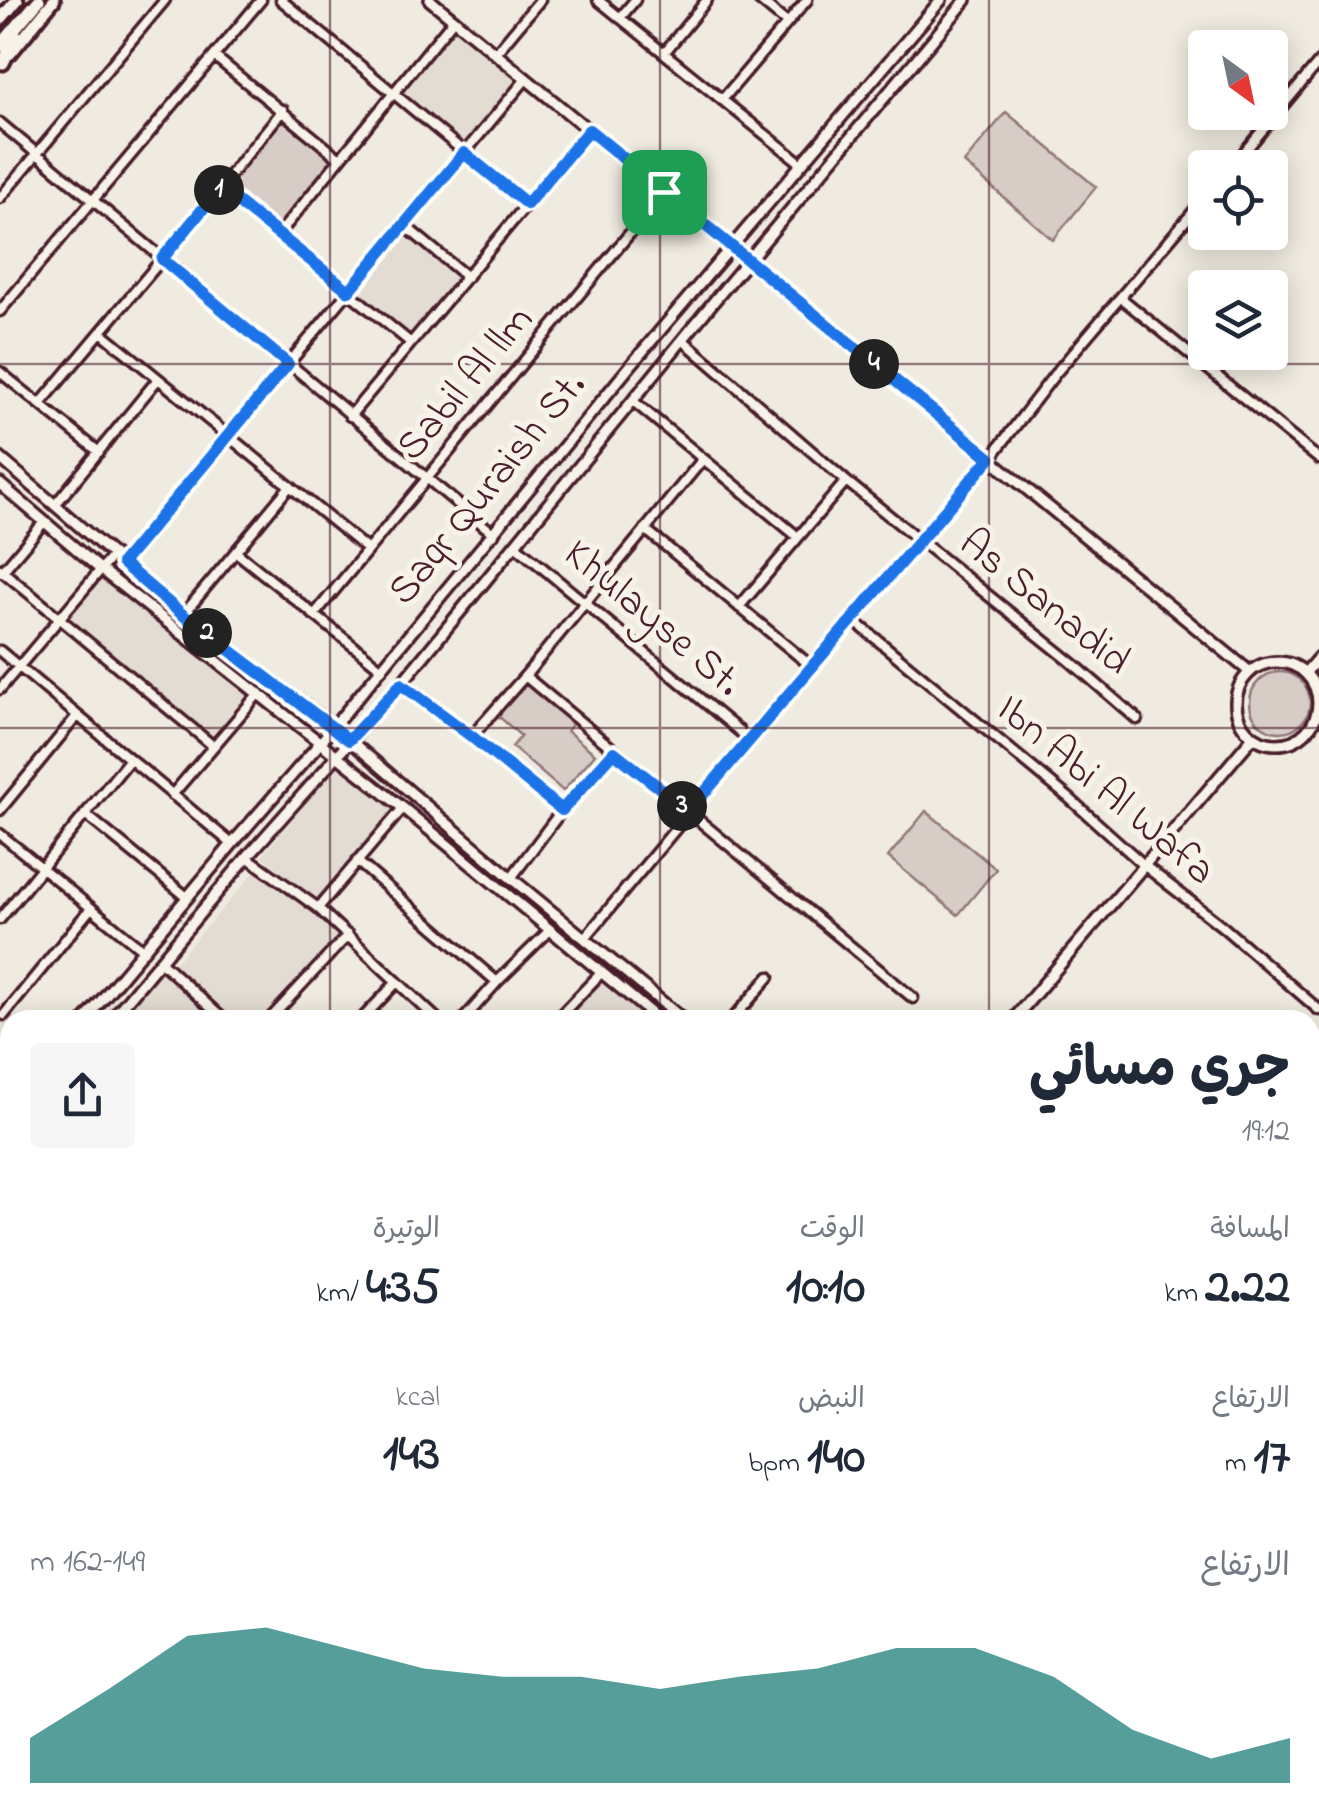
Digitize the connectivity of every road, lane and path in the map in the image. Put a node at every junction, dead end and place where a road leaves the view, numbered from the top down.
1 (17, 0) edge
2 (39, 0) edge
3 (54, 0) edge
4 (165, 0) edge
5 (261, 0) edge
6 (281, 0) edge
7 (430, 0) edge
8 (540, 0) edge
9 (598, 0) edge
10 (635, 0) edge
11 (707, 0) edge
12 (759, 0) edge
13 (807, 0) edge
14 (941, 0) edge
15 (966, 0) edge
16 (620, 18) junction
17 (0, 20) edge
18 (454, 20) junction
19 (22, 21) junction
20 (788, 24) junction
21 (0, 46) edge
22 (664, 53) junction
23 (495, 54) junction
24 (214, 56) junction
25 (1319, 62) edge
26 (2, 65) edge
27 (526, 78) junction
28 (394, 94) junction
29 (722, 100) junction
30 (283, 110) junction
31 (0, 123) edge
32 (589, 130) junction
33 (1245, 150) edge
34 (464, 153) junction
35 (37, 154) junction
36 (340, 159) junction
37 (802, 164) junction
38 (220, 188) junction
39 (664, 192) junction
40 (0, 198) edge
41 (93, 200) junction
42 (527, 204) junction
43 (1188, 218) edge
44 (404, 225) junction
45 (280, 234) junction
46 (732, 248) junction
47 (162, 259) junction
48 (748, 261) junction
49 (467, 276) junction
50 (349, 291) junction
51 (1121, 298) junction
52 (0, 311) edge
53 (101, 332) junction
54 (684, 341) junction
55 (411, 343) junction
56 (288, 364) junction
57 (0, 372) edge
58 (158, 378) junction
59 (634, 401) junction
60 (40, 403) junction
61 (350, 416) junction
62 (228, 436) junction
63 (98, 452) junction
64 (0, 458) edge
65 (990, 458) junction
66 (703, 459) junction
67 (1319, 459) edge
68 (426, 480) junction
69 (846, 481) junction
70 (0, 484) edge
71 (290, 486) junction
72 (55, 505) junction
73 (44, 522) junction
74 (645, 529) junction
75 (494, 534) junction
76 (798, 537) junction
77 (918, 540) junction
78 (515, 545) junction
79 (368, 550) junction
80 (236, 552) junction
81 (113, 554) junction
82 (122, 563) junction
83 (100, 570) junction
84 (1, 572) edge
85 (584, 601) junction
86 (739, 607) junction
87 (183, 615) junction
88 (314, 615) junction
89 (59, 619) junction
90 (852, 619) junction
91 (0, 651) edge
92 (1319, 658) edge
93 (811, 666) junction
94 (19, 667) junction
95 (382, 668) junction
96 (1250, 672) junction
97 (1306, 672) junction
98 (525, 676) junction
99 (401, 684) junction
100 (0, 689) edge
101 (259, 693) junction
102 (77, 716) junction
103 (1137, 718) dead end
104 (333, 726) junction
105 (1315, 730) edge
106 (471, 736) junction
107 (1254, 737) junction
108 (349, 740) junction
109 (750, 740) junction
110 (321, 742) junction
111 (212, 746) junction
112 (614, 752) junction
113 (337, 754) junction
114 (130, 759) junction
115 (172, 795) junction
116 (404, 808) junction
117 (0, 810) edge
118 (562, 810) junction
119 (689, 811) junction
120 (85, 814) junction
121 (0, 834) edge
122 (232, 844) junction
123 (247, 857) junction
124 (357, 861) junction
125 (1145, 866) junction
126 (42, 868) junction
127 (511, 878) junction
128 (187, 898) junction
129 (91, 908) junction
130 (318, 908) junction
131 (0, 919) edge
132 (167, 922) junction
133 (550, 930) junction
134 (182, 934) junction
135 (348, 935) junction
136 (585, 938) junction
137 (143, 950) junction
138 (160, 961) junction
139 (601, 974) junction
140 (769, 977) dead end
141 (397, 982) junction
142 (497, 982) junction
143 (914, 998) dead end
144 (10, 1010) edge
145 (93, 1010) edge
146 (118, 1010) edge
147 (213, 1010) edge
148 (278, 1010) edge
149 (370, 1010) edge
150 (427, 1010) edge
151 (472, 1010) edge
152 (566, 1010) edge
153 (644, 1010) edge
154 (672, 1010) edge
155 (741, 1010) edge
156 (1022, 1010) edge
157 (1319, 1010) edge

1 - 17 main road
2 - 19 main road
3 - 26 main road
4 - 35 street
5 - 24 street
6 - 28 street
7 - 18 street
8 - 23 street
9 - 16 street
10 - 16 street
11 - 22 street
12 - 20 street
13 - 20 street
14 - 37 street, Saqr Quraish St.
15 - 48 street, Saqr Quraish St.
16 - 22 street
18 - 23 street
18 - 28 street
19 - 21 main road
19 - 26 main road
20 - 29 street
22 - 29 street
23 - 27 street
24 - 30 street
24 - 41 street
25 - 33 street
27 - 32 street
27 - 34 street
28 - 34 street
28 - 36 street
29 - 37 street
30 - 36 street
30 - 38 street
31 - 35 street
32 - 39 street
32 - 42 street
34 - 42 street
34 - 44 street
35 - 40 street
35 - 41 street
36 - 45 street
37 - 46 street, Saqr Quraish St.
38 - 45 street
38 - 47 street
39 - 46 street
39 - 68 street, Sabil Al llm
41 - 47 street
41 - 52 street
42 - 49 street
43 - 51 street
44 - 49 street
44 - 50 street
45 - 50 street
46 - 48 street
46 - 75 street, Saqr Quraish St.
47 - 53 street
47 - 56 street
48 - 54 street, Saqr Quraish St.
48 - 65 street
49 - 55 street
50 - 55 street
50 - 56 street
51 - 65 street
51 - 67 street
53 - 58 street
53 - 60 street
54 - 59 street, Saqr Quraish St.
54 - 69 street, As Sanadid
55 - 61 street
56 - 61 street
56 - 62 street
57 - 60 street
58 - 62 street
58 - 63 street
59 - 66 street
59 - 78 street, Saqr Quraish St.
60 - 63 street
61 - 68 street
62 - 71 street
62 - 82 street
63 - 72 street
64 - 72 street
65 - 77 street
65 - 96 street
66 - 74 street
66 - 76 street
68 - 75 street
68 - 79 street, Sabil Al llm
69 - 76 street
69 - 77 street, As Sanadid
70 - 73 street
71 - 79 street
71 - 80 street
72 - 81 street
73 - 83 street
73 - 84 street
74 - 85 street
74 - 86 street
75 - 95 street, Saqr Quraish St.
76 - 86 street
77 - 90 street
77 - 103 street, As Sanadid
78 - 85 street, Khulayse St.
78 - 99 street, Saqr Quraish St.
79 - 88 street, Sabil Al llm
80 - 87 street
80 - 88 street
81 - 82 street
81 - 83 street
82 - 87 street
83 - 89 street
83 - 101 street
84 - 89 street
85 - 98 street
85 - 109 street, Khulayse St.
86 - 93 street
87 - 104 street
88 - 95 street
89 - 94 street
89 - 111 street
90 - 93 street
90 - 125 street, Ibn Abi Al Wafa
91 - 94 street
92 - 97 street
93 - 109 street
94 - 100 street
94 - 102 street
95 - 104 street, Saqr Quraish St.
96 - 97 street
96 - 107 street
97 - 105 street
98 - 106 street
98 - 112 street
99 - 106 street
99 - 108 street, Saqr Quraish St.
101 - 110 street
101 - 111 street
102 - 114 street
102 - 117 street
104 - 108 street
104 - 110 street, Saqr Quraish St.
105 - 107 street
106 - 118 street
107 - 125 street
108 - 113 street, Saqr Quraish St.
108 - 127 street
109 - 119 street
110 - 113 street
110 - 122 street, Saqr Quraish St.
111 - 115 street
112 - 118 street
112 - 119 street
113 - 116 street
113 - 123 street, Saqr Quraish St.
114 - 115 street
114 - 120 street
115 - 122 street
116 - 124 street
116 - 133 street
118 - 127 street
119 - 136 street
119 - 143 street
120 - 126 street
120 - 128 street
121 - 126 street
122 - 128 street, Saqr Quraish St.
123 - 130 street
123 - 134 street, Saqr Quraish St.
124 - 130 street
124 - 142 street
125 - 156 street
125 - 157 street, Ibn Abi Al Wafa
126 - 129 street
126 - 131 street
127 - 136 street
128 - 132 street, Saqr Quraish St.
129 - 137 street
129 - 144 street
130 - 135 street
132 - 134 street
132 - 137 street, Saqr Quraish St.
133 - 139 street
133 - 142 street
134 - 138 street, Saqr Quraish St.
135 - 141 street
135 - 148 street
136 - 154 street
137 - 145 street, Saqr Quraish St.
138 - 146 street, Saqr Quraish St.
138 - 147 street
139 - 152 street
139 - 153 street
140 - 155 street
141 - 149 street
141 - 150 street
142 - 151 street

